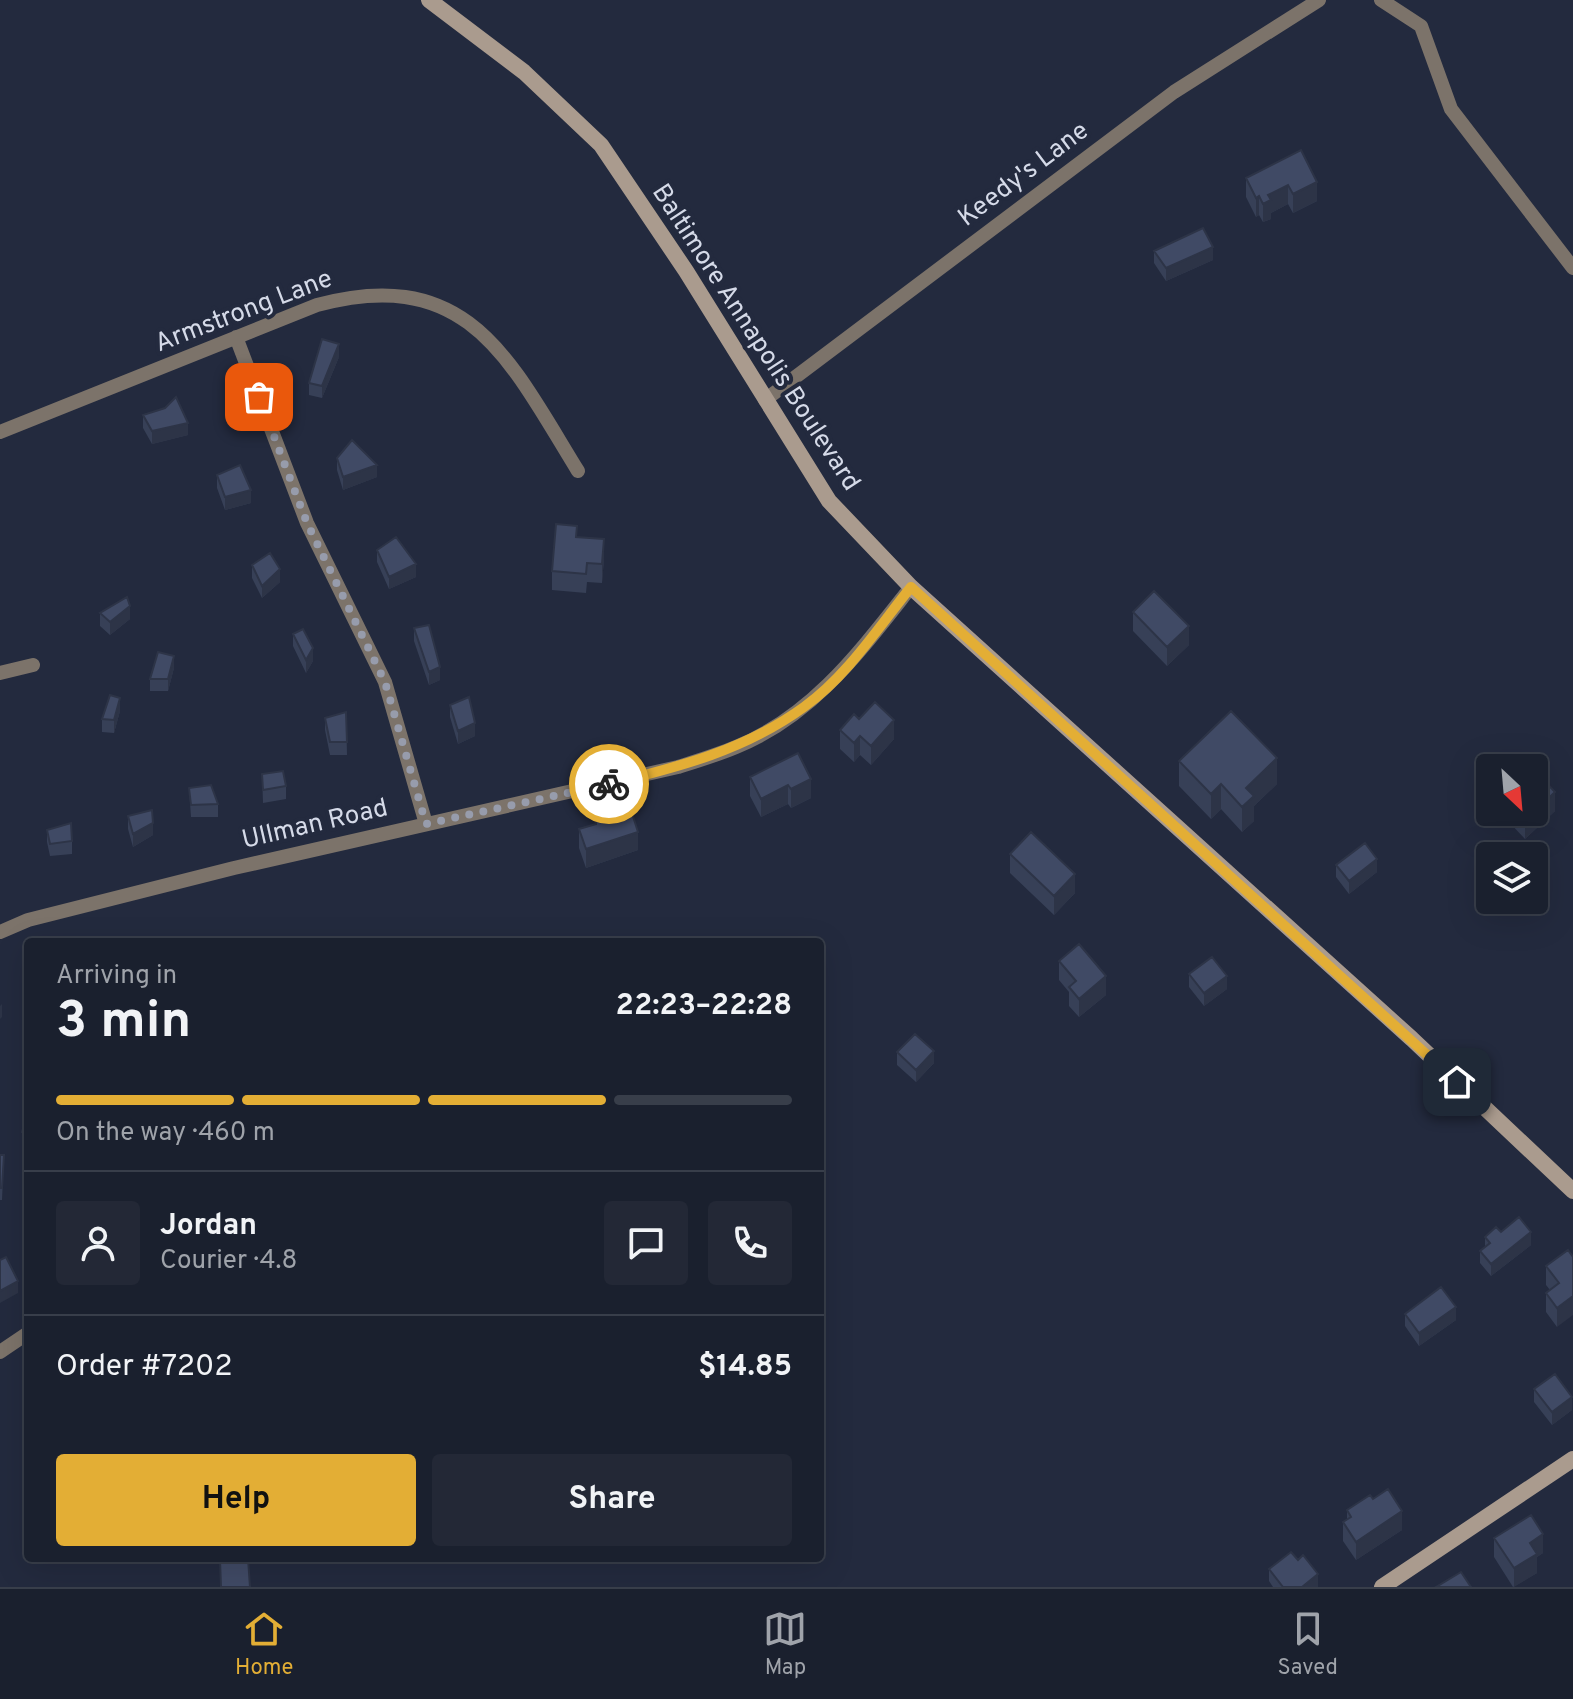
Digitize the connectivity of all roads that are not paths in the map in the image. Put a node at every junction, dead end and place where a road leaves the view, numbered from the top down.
1 (429, 0) edge
2 (1319, 0) edge
3 (1381, 0) edge
4 (1573, 268) edge
5 (236, 337) junction
6 (765, 400) junction
7 (0, 432) edge
8 (578, 471) dead end
9 (911, 587) junction
10 (33, 665) dead end
11 (0, 673) edge
12 (426, 824) junction
13 (0, 932) edge
14 (1573, 1191) edge
15 (24, 1336) edge
16 (0, 1352) edge
17 (1573, 1459) edge
18 (1382, 1587) edge

1 - 6 main road, Baltimore Annapolis Boulevard
2 - 6 street, Keedy's Lane
3 - 4 street
5 - 7 street, Armstrong Lane
5 - 8 street, Armstrong Lane
5 - 12 street
6 - 9 main road, Baltimore Annapolis Boulevard
9 - 12 street, Ullman Road
9 - 14 main road, Baltimore Annapolis Boulevard
10 - 11 street
12 - 13 street, Ullman Road
15 - 16 street
17 - 18 main road

